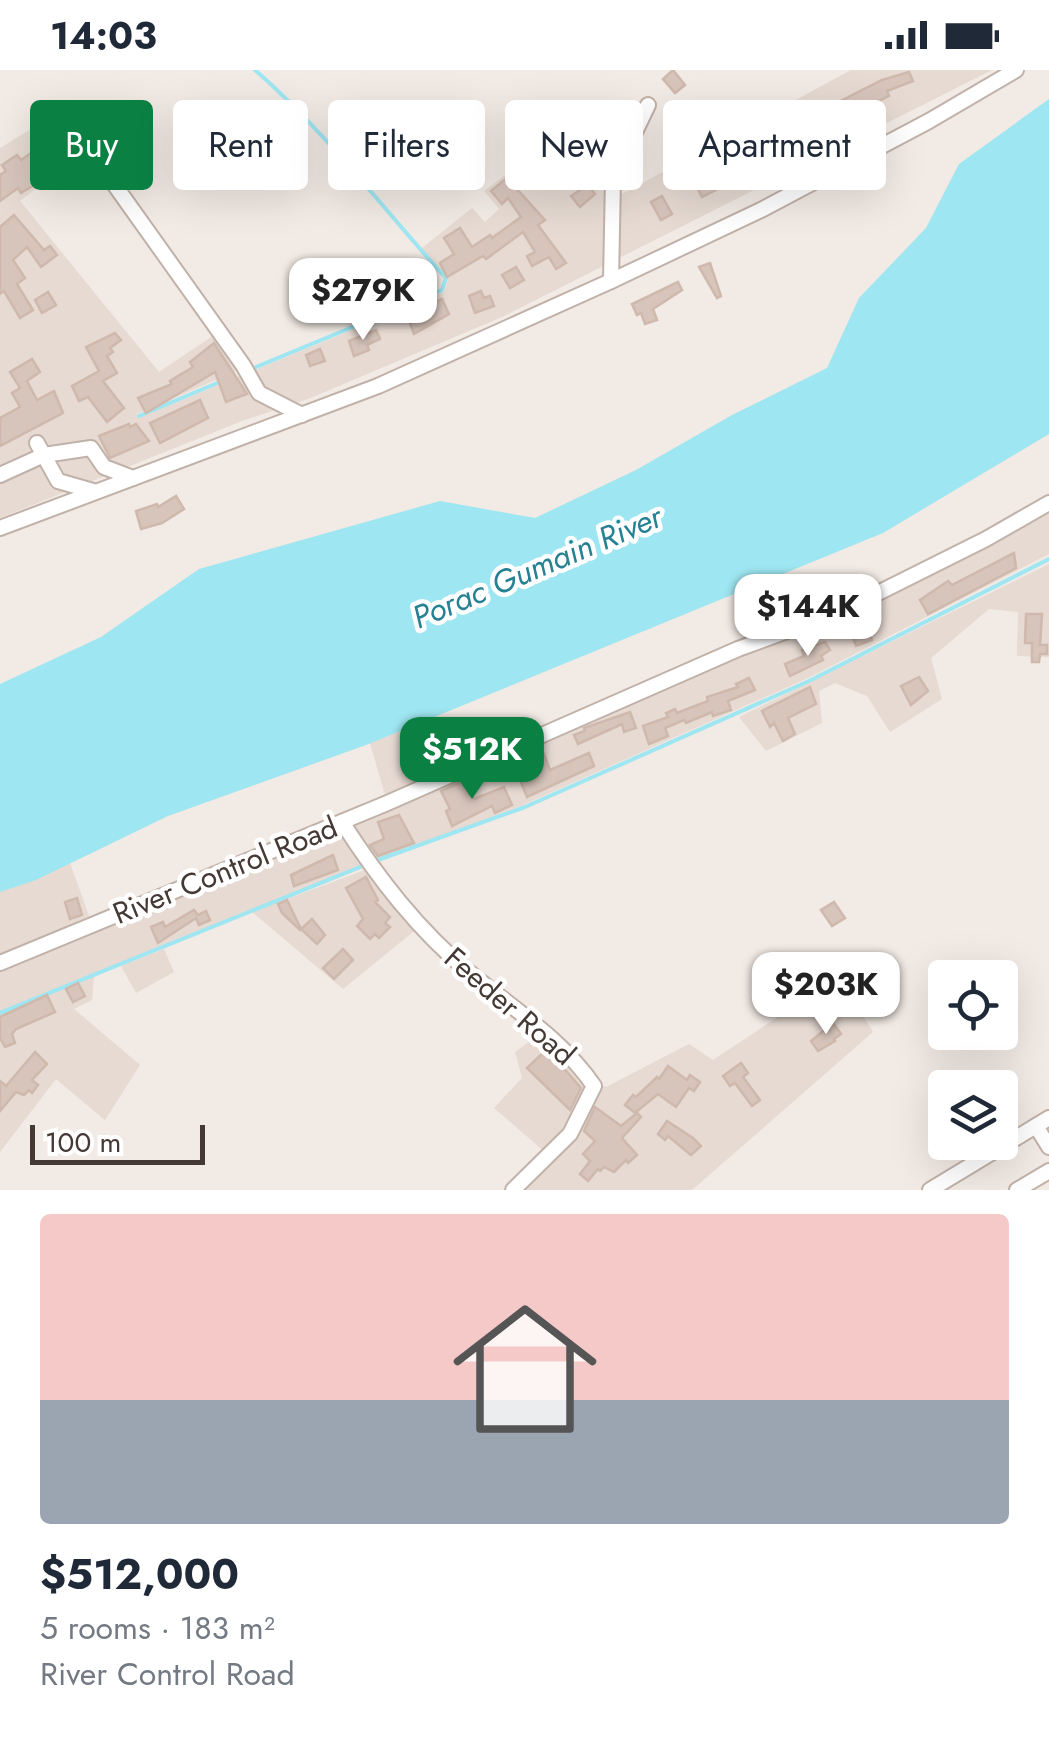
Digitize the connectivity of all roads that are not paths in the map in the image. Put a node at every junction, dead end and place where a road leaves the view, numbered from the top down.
1 (1016, 70) edge
2 (648, 105) dead end
3 (118, 190) edge
4 (611, 282) junction
5 (302, 415) junction
6 (40, 449) junction
7 (0, 475) edge
8 (134, 478) junction
9 (93, 491) junction
10 (1049, 503) edge
11 (0, 528) edge
12 (342, 822) junction
13 (0, 963) edge
14 (1042, 1122) edge
15 (1049, 1147) edge
16 (1049, 1171) edge
17 (513, 1190) edge
18 (930, 1190) edge
19 (1017, 1190) edge

1 - 4 street
2 - 4 street
3 - 5 street
4 - 5 street
5 - 8 street
6 - 7 street
6 - 8 street
6 - 9 street
8 - 9 street
9 - 11 street
10 - 12 street, River Control Road
12 - 13 street, River Control Road
12 - 17 street, Feeder Road
14 - 15 street
14 - 18 street
16 - 19 street

